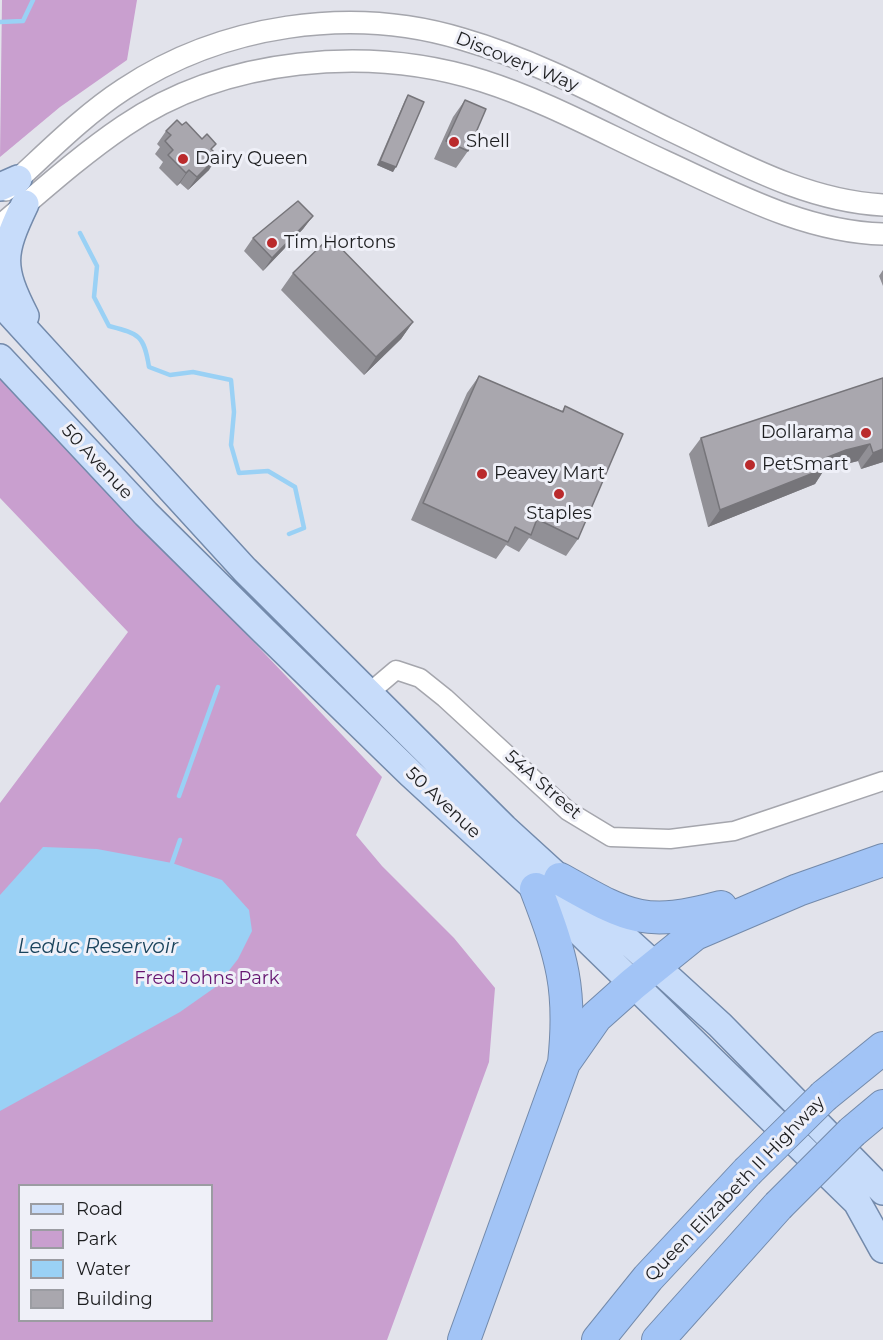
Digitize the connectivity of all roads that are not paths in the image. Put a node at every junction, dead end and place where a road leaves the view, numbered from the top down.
1 (11, 192) edge
2 (883, 205) edge
3 (0, 226) edge
4 (883, 234) edge
5 (0, 302) edge
6 (0, 358) edge
7 (67, 376) junction
8 (370, 692) junction
9 (883, 781) edge
10 (883, 860) edge
11 (548, 884) junction
12 (798, 890) junction
13 (644, 974) junction
14 (883, 1048) edge
15 (564, 1063) junction
16 (883, 1106) edge
17 (883, 1191) edge
18 (857, 1202) junction
19 (883, 1230) edge
20 (883, 1249) edge
21 (464, 1340) edge
22 (598, 1340) edge
23 (658, 1340) edge

1 - 2 street, Discovery Way
1 - 3 street, Discovery Way
1 - 4 street, Discovery Way
1 - 7 main road
5 - 7 main road, 50 Avenue
6 - 11 main road, 50 Avenue
7 - 8 main road, 50 Avenue
8 - 9 street, 54A Street
8 - 11 main road, 50 Avenue
10 - 12 highway
11 - 12 highway
11 - 13 main road, 50 Avenue
11 - 15 highway
12 - 13 highway
13 - 15 highway
13 - 17 main road
13 - 18 main road, 50 Avenue
14 - 22 highway, Queen Elizabeth II Highway, bridge
15 - 21 highway
16 - 23 highway, bridge
18 - 19 main road
18 - 20 main road, 50 Avenue

